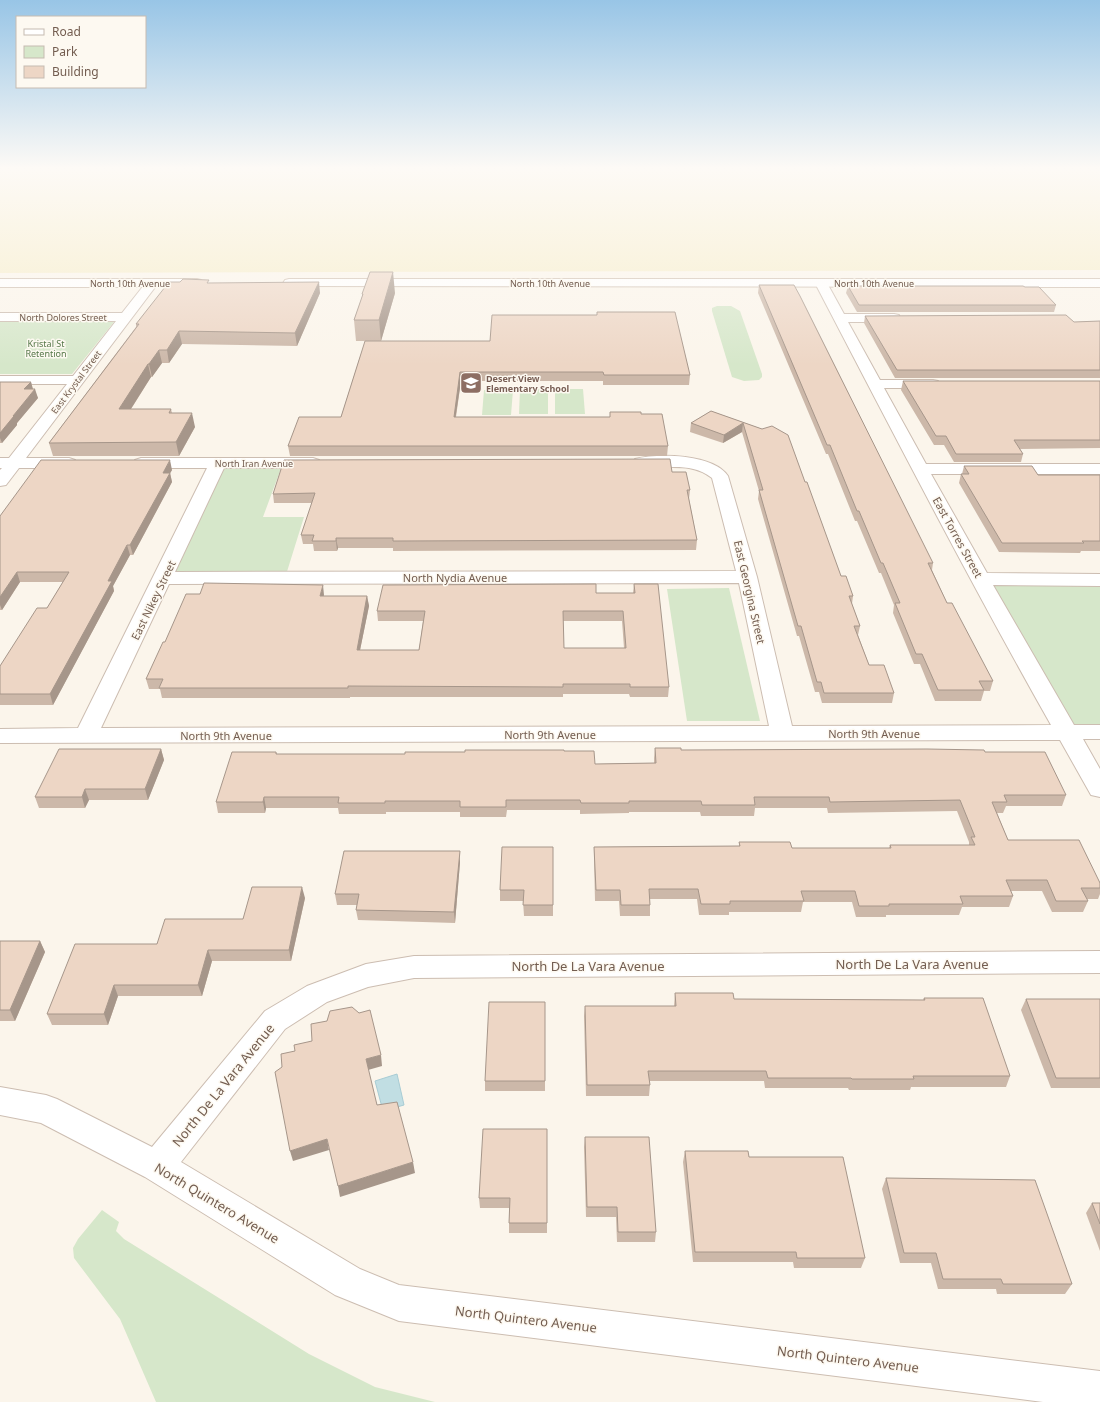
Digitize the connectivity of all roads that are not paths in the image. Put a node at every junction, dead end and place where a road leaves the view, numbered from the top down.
1 (0, 283) edge
2 (210, 283) edge
3 (278, 283) edge
4 (821, 283) junction
5 (1100, 283) edge
6 (152, 284) junction
7 (0, 317) edge
8 (126, 317) junction
9 (840, 318) junction
10 (903, 318) edge
11 (0, 380) edge
12 (78, 380) junction
13 (875, 384) junction
14 (945, 384) edge
15 (624, 462) edge
16 (7, 463) edge
17 (85, 463) edge
18 (124, 463) edge
19 (218, 463) junction
20 (331, 463) edge
21 (920, 469) junction
22 (1100, 469) edge
23 (0, 481) edge
24 (746, 577) junction
25 (163, 578) junction
26 (981, 579) junction
27 (1100, 580) edge
28 (1068, 732) junction
29 (1100, 732) edge
30 (782, 733) junction
31 (0, 736) edge
32 (86, 736) junction
33 (1100, 789) edge
34 (1100, 962) edge
35 (0, 1101) edge
36 (157, 1166) junction
37 (1100, 1390) edge

1 - 6 street, North 10th Avenue
2 - 6 street, North 10th Avenue
3 - 4 street, North 10th Avenue
4 - 5 street, North 10th Avenue
4 - 9 street, East Torres Street
6 - 8 street, East Krystal Street
7 - 8 street, North Dolores Street
8 - 12 street, East Krystal Street
9 - 10 street
9 - 13 street, East Torres Street
11 - 12 street
12 - 16 street, East Krystal Street
13 - 14 street
13 - 21 street, East Torres Street
15 - 24 street, East Georgina Street
16 - 17 street
16 - 23 street, East Krystal Street
18 - 19 street, North Iran Avenue
19 - 20 street, North Iran Avenue
19 - 25 street, East Nikey Street
21 - 22 street
21 - 26 street, East Torres Street
24 - 25 street, North Nydia Avenue
24 - 30 street, East Georgina Street
25 - 32 street, East Nikey Street
26 - 27 street
26 - 28 street, East Torres Street
28 - 29 street, North 9th Avenue
28 - 30 street, North 9th Avenue
28 - 33 street, East Torres Street
30 - 32 street, North 9th Avenue
31 - 32 street, North 9th Avenue
34 - 36 street, North De La Vara Avenue
35 - 36 street, North Quintero Avenue
36 - 37 street, North Quintero Avenue

